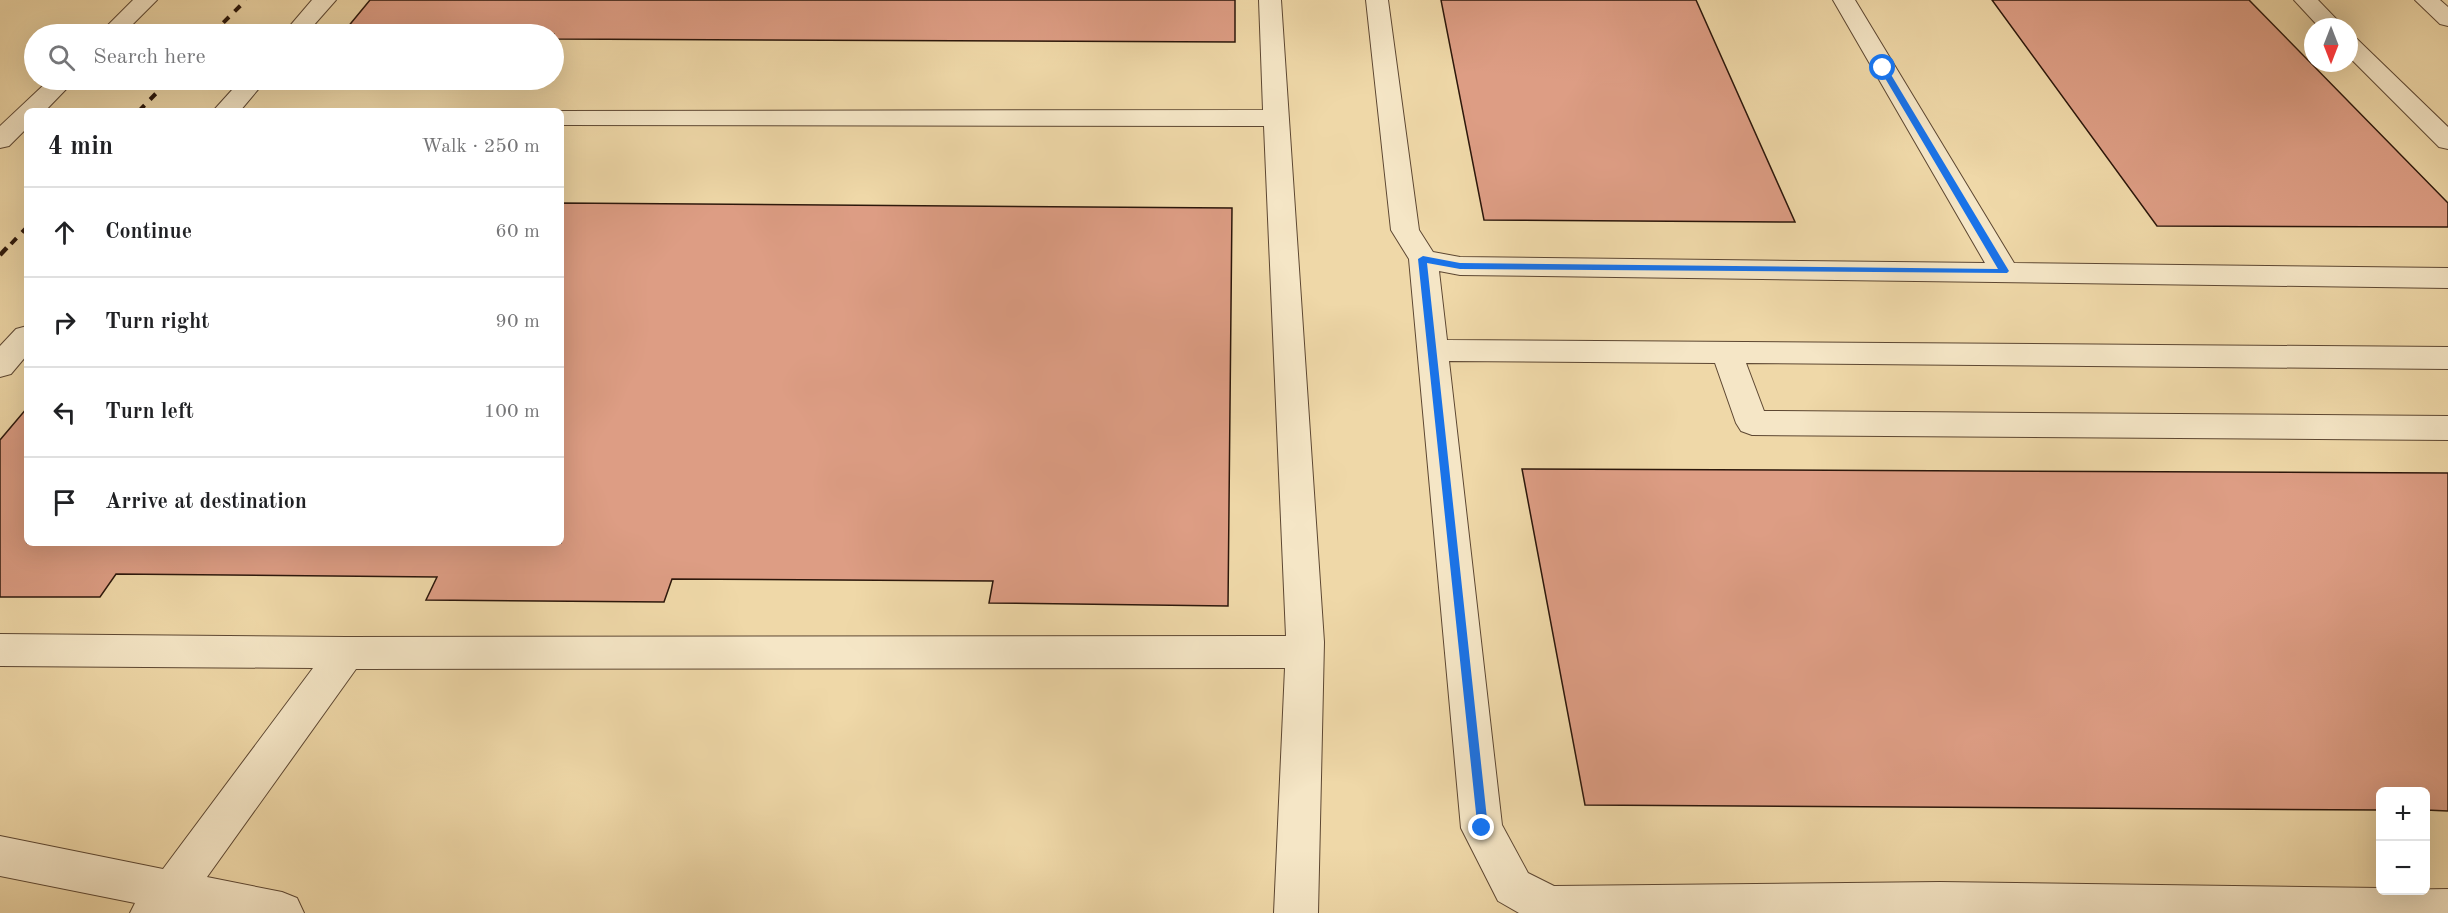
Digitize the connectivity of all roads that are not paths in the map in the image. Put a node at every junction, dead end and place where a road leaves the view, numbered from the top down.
1 (146, 0) edge
2 (325, 0) edge
3 (1270, 0) edge
4 (1377, 0) edge
5 (1844, 0) edge
6 (2305, 0) edge
7 (2426, 0) edge
8 (2323, 18) edge
9 (2448, 19) edge
10 (121, 24) edge
11 (303, 24) edge
12 (2358, 53) edge
13 (52, 90) edge
14 (245, 90) edge
15 (33, 108) edge
16 (229, 108) edge
17 (24, 117) edge
18 (564, 117) edge
19 (1276, 118) junction
20 (0, 140) edge
21 (2448, 141) edge
22 (1423, 259) junction
23 (2004, 271) junction
24 (2448, 278) edge
25 (24, 339) edge
26 (1431, 350) junction
27 (1727, 352) junction
28 (2448, 357) edge
29 (0, 366) edge
30 (2448, 428) edge
31 (0, 650) edge
32 (1305, 652) junction
33 (346, 653) junction
34 (0, 856) edge
35 (162, 902) edge
36 (1535, 906) edge
37 (2448, 910) edge
38 (2317, 911) edge
39 (282, 913) edge
40 (1296, 913) edge

1 - 10 street
2 - 11 street
3 - 19 street
4 - 22 street
5 - 23 street
6 - 8 street
7 - 9 street
12 - 21 street
13 - 15 street
14 - 16 street
17 - 20 street
18 - 19 street
19 - 32 street
22 - 23 street
22 - 26 street
23 - 24 street
25 - 29 street
26 - 27 street
26 - 36 street
27 - 28 street
27 - 30 street
31 - 33 street
32 - 33 street
32 - 40 street
33 - 35 street
34 - 35 street
35 - 39 street
36 - 38 street
37 - 38 street

